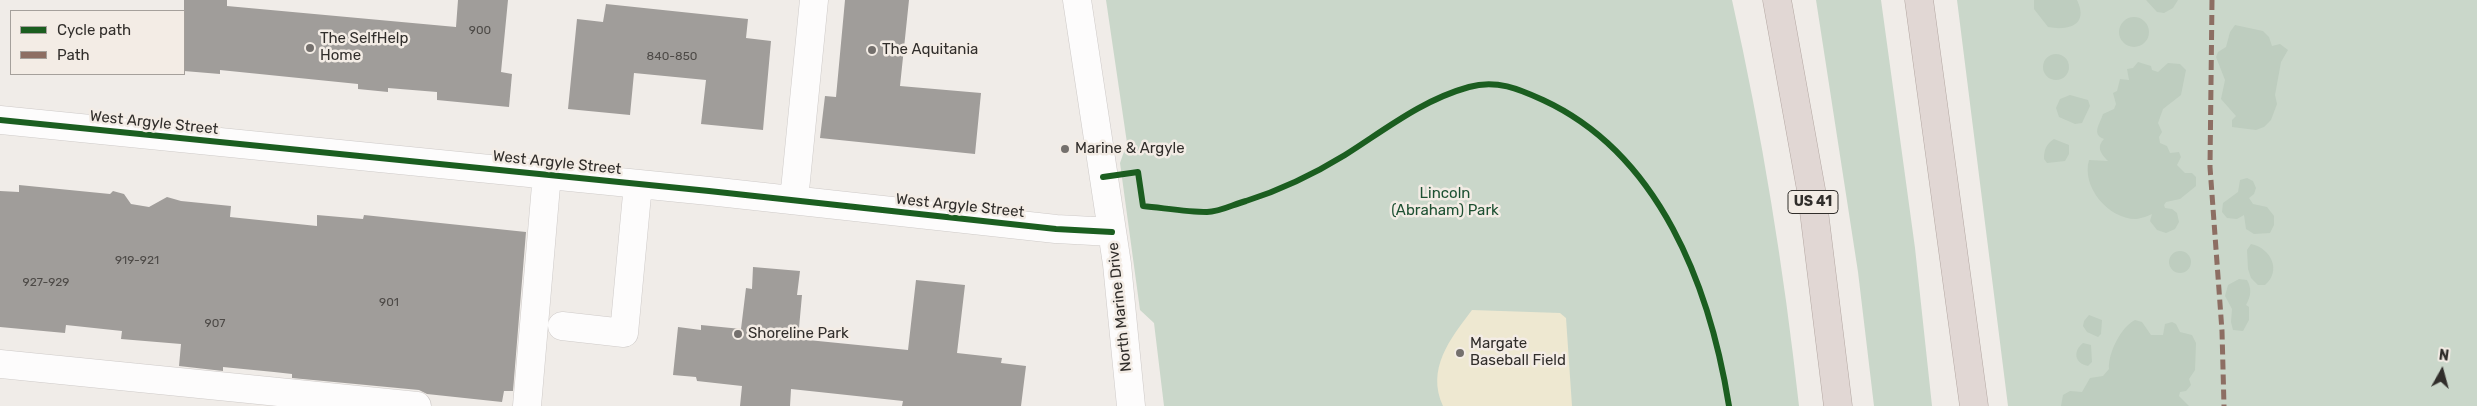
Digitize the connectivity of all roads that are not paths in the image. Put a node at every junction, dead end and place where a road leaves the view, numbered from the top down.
1 (814, 0) edge
2 (1077, 0) edge
3 (1777, 0) edge
4 (1919, 0) edge
5 (0, 120) edge
6 (547, 174) junction
7 (638, 184) junction
8 (794, 200) junction
9 (1112, 232) junction
10 (562, 326) dead end
11 (0, 364) edge
12 (417, 406) edge
13 (526, 406) edge
14 (1131, 406) edge
15 (1838, 406) edge
16 (1974, 406) edge

1 - 8 street
2 - 9 street, North Marine Drive
3 - 15 highway, US 41
4 - 16 highway
5 - 6 street, West Argyle Street
6 - 7 street, West Argyle Street
6 - 13 street
7 - 8 street, West Argyle Street
7 - 10 street
8 - 9 street, West Argyle Street
9 - 14 street, North Marine Drive
11 - 12 street

